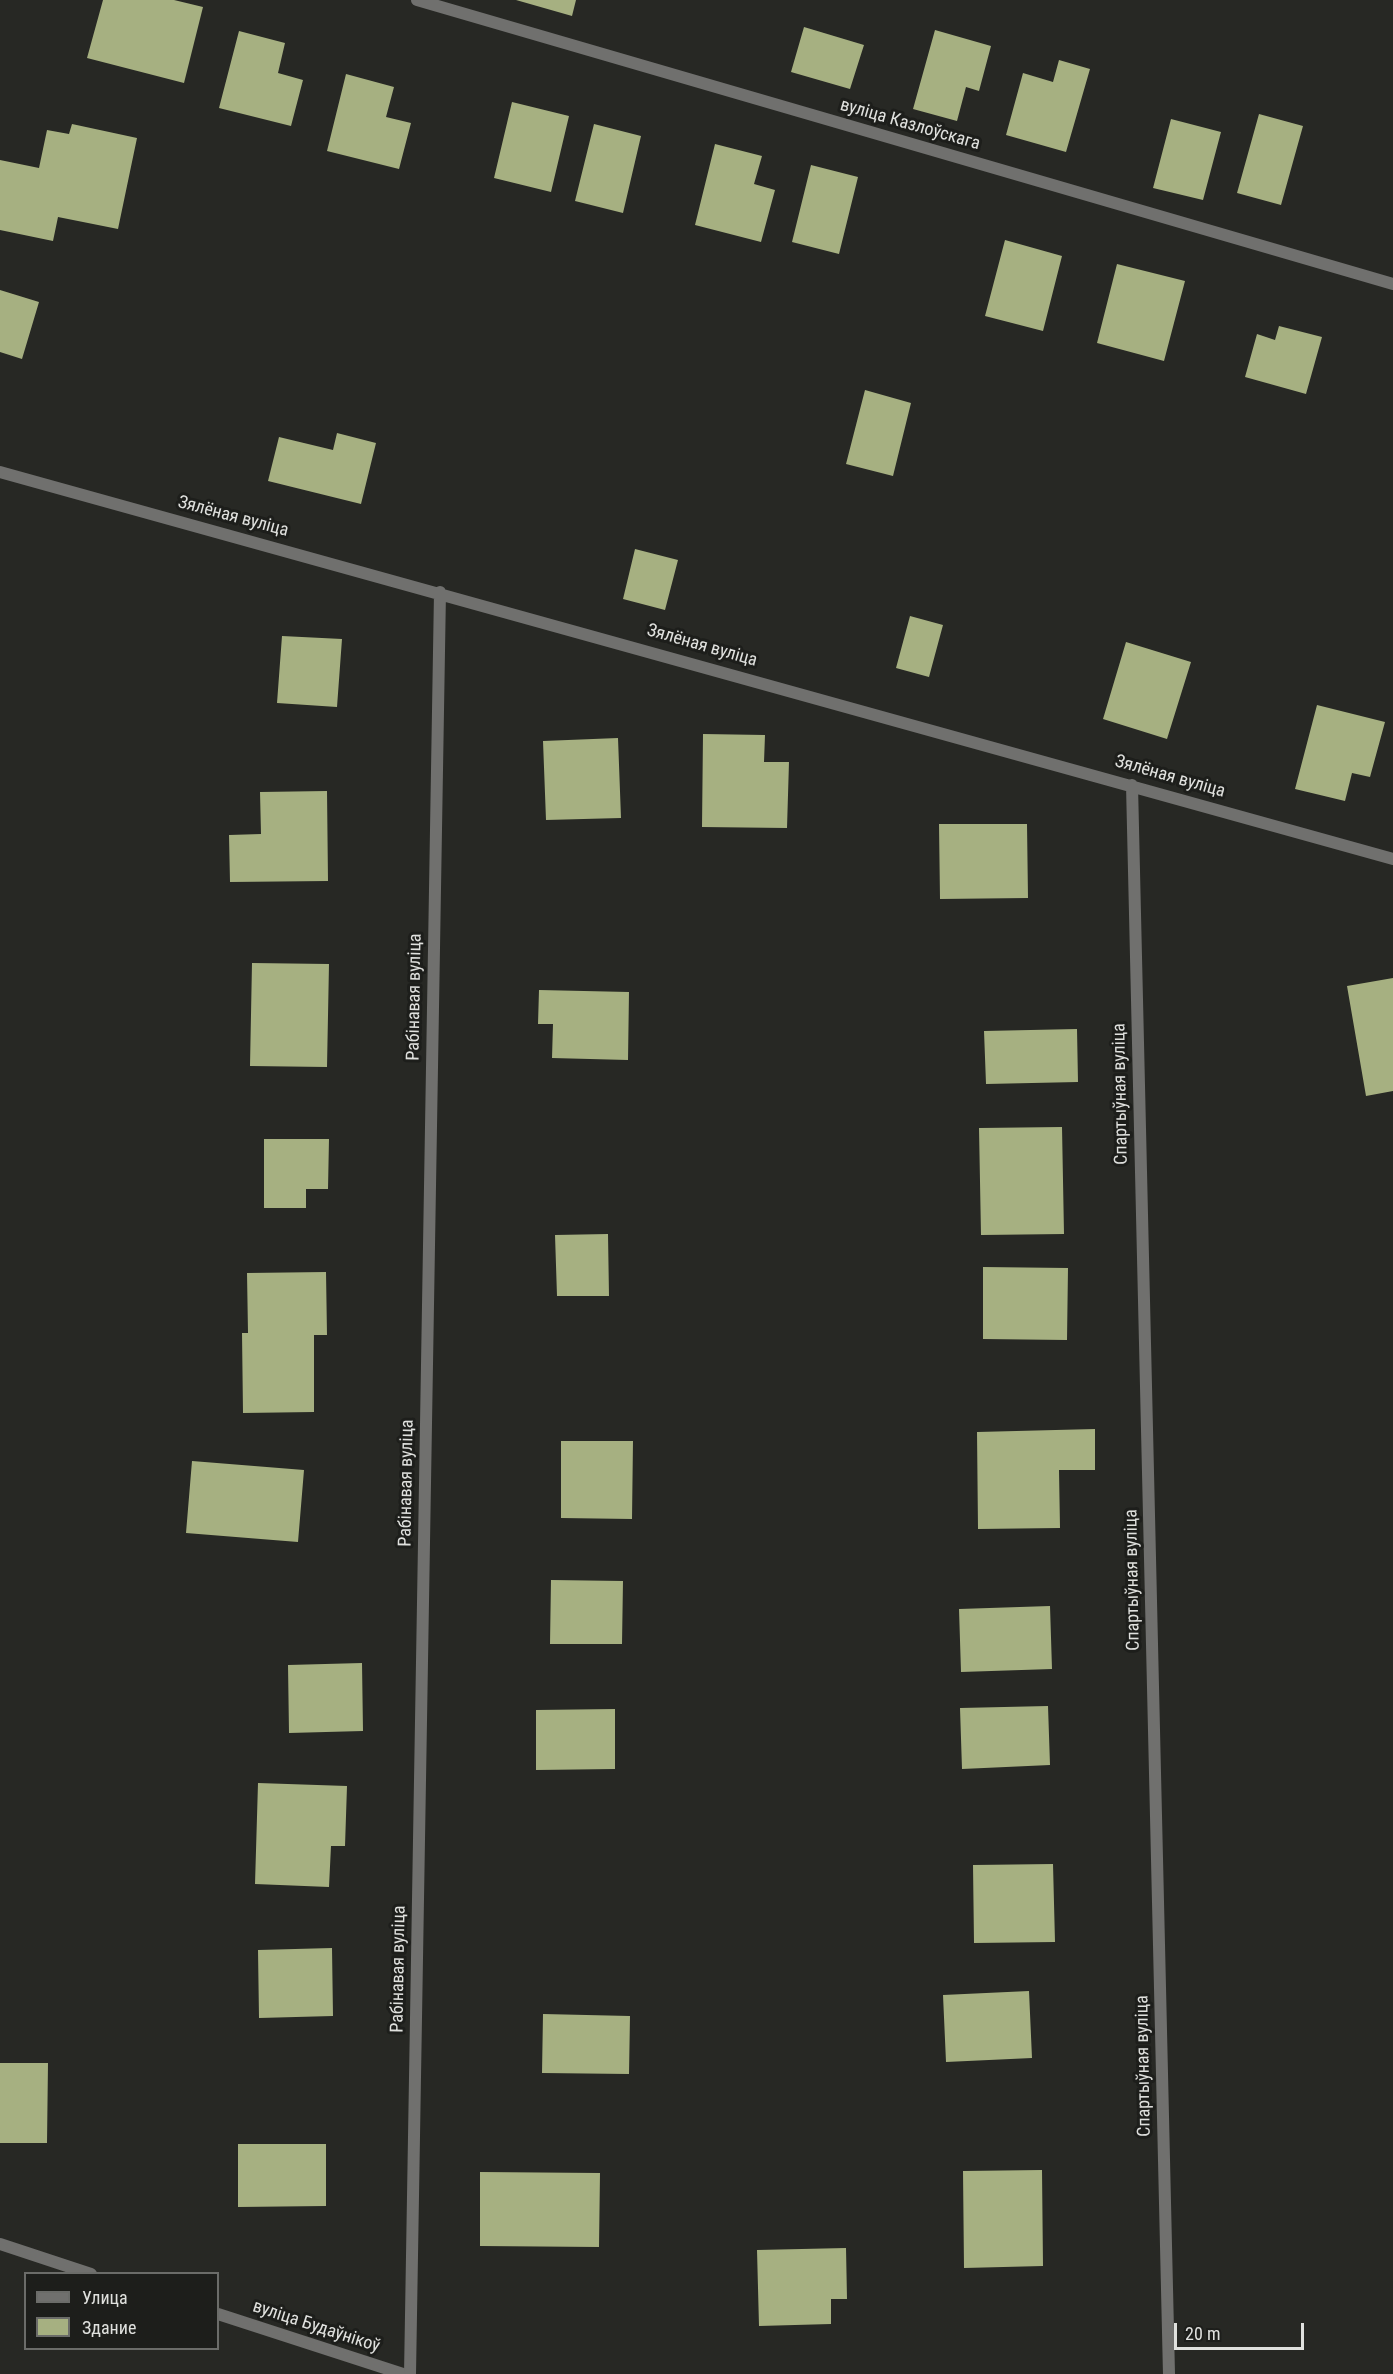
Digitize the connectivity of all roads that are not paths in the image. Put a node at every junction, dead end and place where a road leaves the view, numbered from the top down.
1 (417, 0) edge
2 (1393, 284) edge
3 (0, 472) edge
4 (440, 592) junction
5 (1132, 785) junction
6 (1393, 859) edge
7 (0, 2244) edge
8 (85, 2272) edge
9 (219, 2314) edge
10 (403, 2374) edge
11 (410, 2374) edge
12 (1169, 2374) edge

1 - 2 street, вуліца Казлоўскага
3 - 4 street, Зялёная вуліца
4 - 5 street, Зялёная вуліца
4 - 11 street, Рабінавая вуліца
5 - 6 street, Зялёная вуліца
5 - 12 street, Спартыўная вуліца
7 - 8 street
9 - 10 street, вуліца Будаўнікоў

